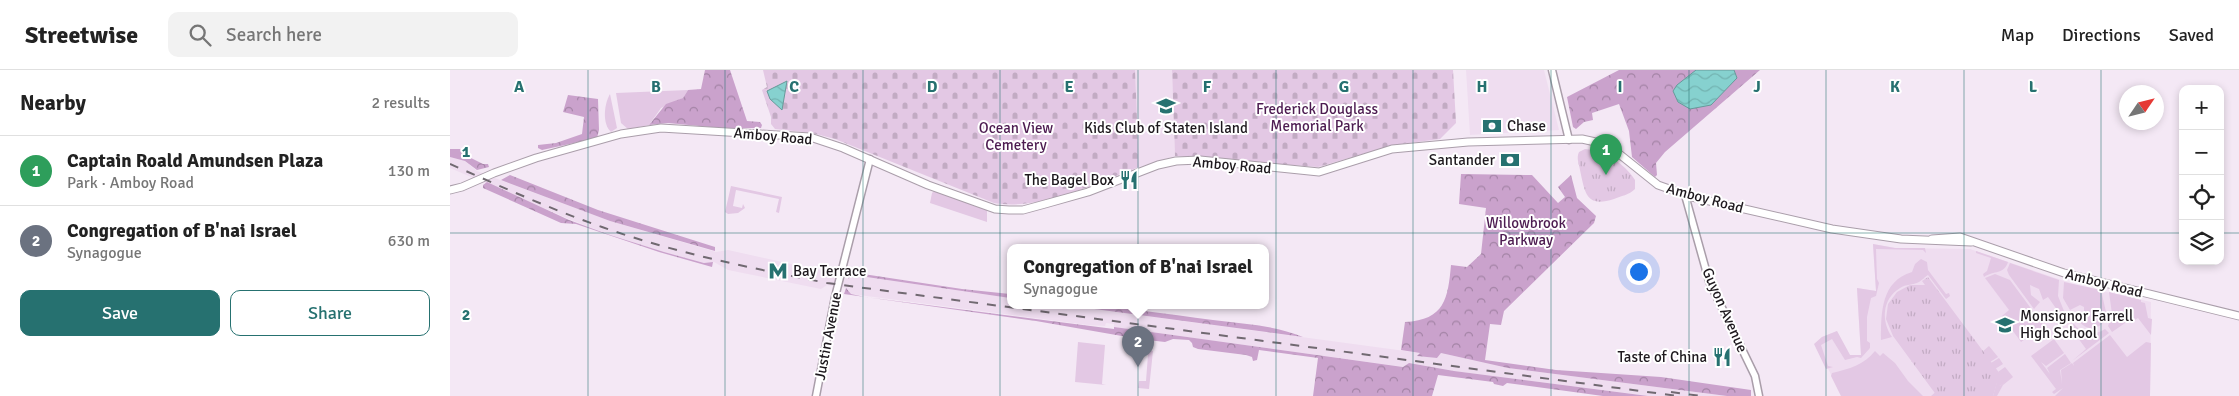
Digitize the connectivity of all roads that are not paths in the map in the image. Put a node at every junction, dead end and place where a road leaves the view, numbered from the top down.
1 (1552, 70) edge
2 (1569, 140) junction
3 (870, 159) junction
4 (450, 190) edge
5 (1685, 195) junction
6 (2239, 316) edge
7 (1759, 394) edge
8 (816, 396) edge

1 - 2 street
2 - 3 main road, Amboy Road
2 - 5 main road, Amboy Road
3 - 4 main road, Amboy Road
3 - 8 street, Justin Avenue
5 - 6 main road, Amboy Road
5 - 7 street, Guyon Avenue

